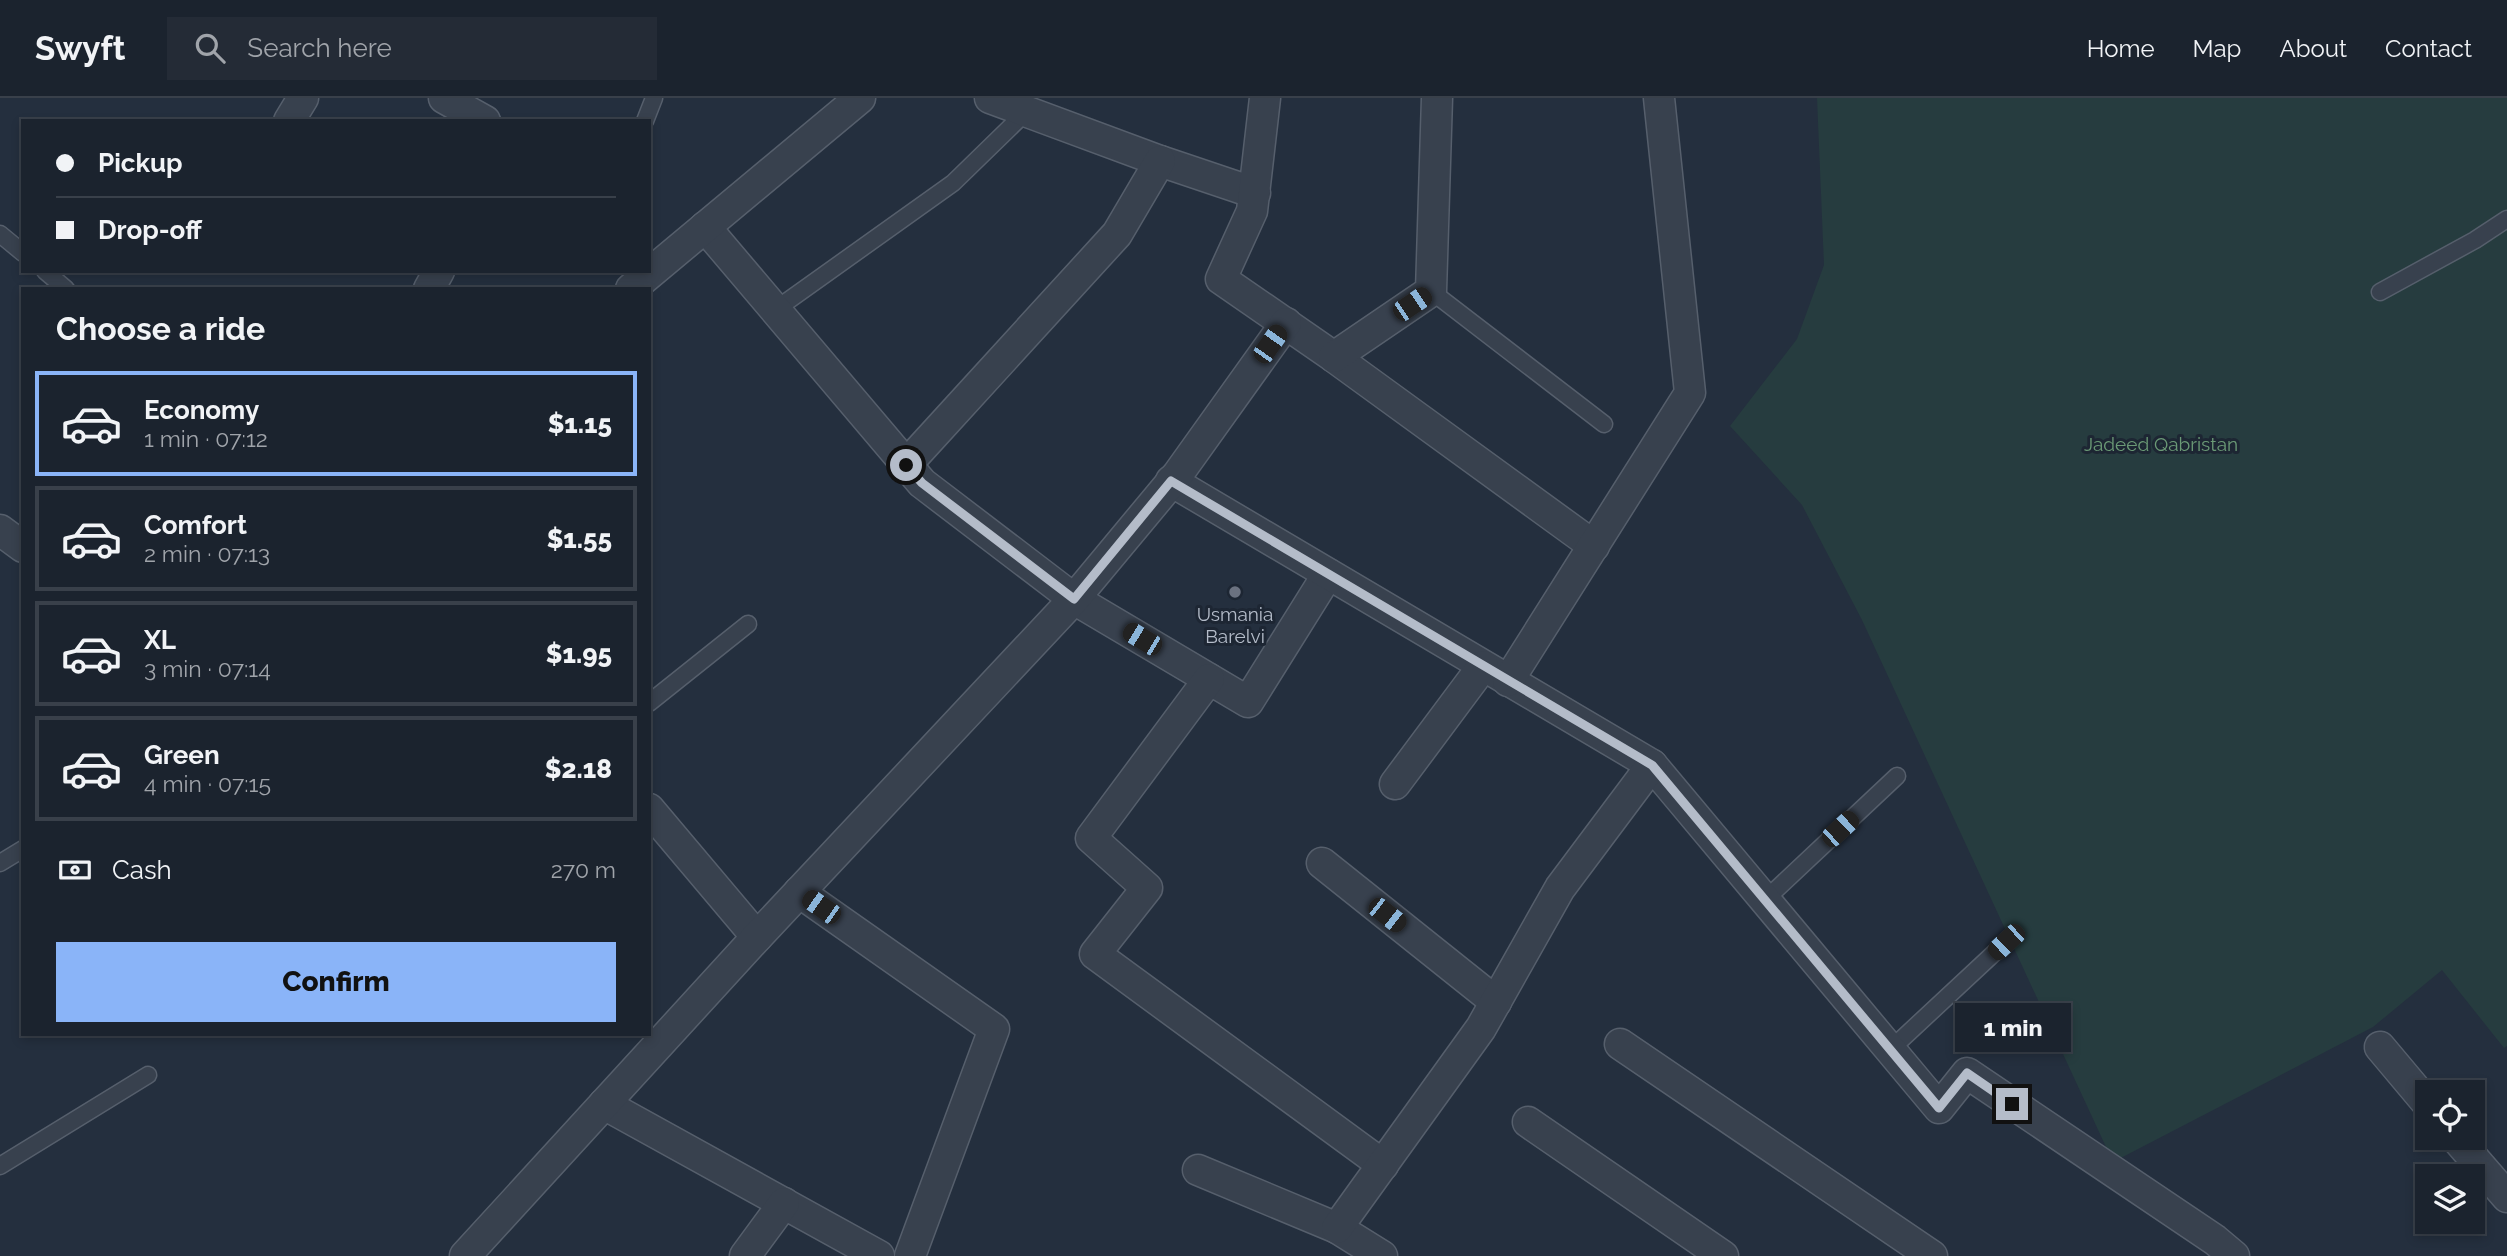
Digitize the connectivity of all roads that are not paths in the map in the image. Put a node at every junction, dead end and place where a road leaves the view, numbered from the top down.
1 (303, 98) edge
2 (444, 98) edge
3 (654, 98) edge
4 (860, 98) edge
5 (990, 98) edge
6 (1265, 98) edge
7 (1437, 98) edge
8 (1659, 98) edge
9 (1027, 111) junction
10 (290, 119) edge
11 (481, 119) edge
12 (646, 119) edge
13 (1160, 161) junction
14 (1255, 193) junction
15 (2507, 219) edge
16 (705, 227) junction
17 (0, 234) edge
18 (21, 251) edge
19 (651, 270) edge
20 (47, 273) edge
21 (64, 287) edge
22 (1431, 291) junction
23 (2380, 292) dead end
24 (775, 310) junction
25 (1286, 323) junction
26 (1334, 357) junction
27 (1604, 424) dead end
28 (906, 465) junction
29 (1171, 481) junction
30 (0, 530) edge
31 (21, 546) edge
32 (1594, 546) junction
33 (1328, 574) junction
34 (1074, 599) junction
35 (748, 624) dead end
36 (1496, 674) junction
37 (1209, 679) junction
38 (651, 701) edge
39 (1652, 765) junction
40 (1897, 776) dead end
41 (1395, 784) dead end
42 (651, 811) edge
43 (21, 850) edge
44 (0, 863) edge
45 (1322, 863) dead end
46 (799, 892) junction
47 (1765, 900) junction
48 (757, 937) junction
49 (2006, 942) dead end
50 (1496, 1002) junction
51 (1620, 1044) dead end
52 (2380, 1047) dead end
53 (1890, 1050) junction
54 (148, 1075) dead end
55 (2415, 1089) edge
56 (604, 1104) junction
57 (1528, 1122) dead end
58 (2466, 1150) edge
59 (1382, 1165) junction
60 (0, 1166) edge
61 (1198, 1170) dead end
62 (2507, 1197) edge
63 (784, 1203) junction
64 (1337, 1228) junction
65 (465, 1256) edge
66 (745, 1256) edge
67 (879, 1256) edge
68 (910, 1256) edge
69 (1381, 1256) edge
70 (1723, 1256) edge
71 (1932, 1256) edge
72 (2234, 1256) edge

1 - 10 street
2 - 11 street
3 - 12 lane
4 - 16 street
5 - 9 street
6 - 14 street
7 - 22 street
8 - 32 street
9 - 13 street
9 - 24 lane
13 - 14 street
13 - 28 street
14 - 25 street
15 - 23 lane
16 - 19 street
16 - 24 street
17 - 18 lane
20 - 21 lane
22 - 26 street
22 - 27 lane
24 - 28 street
25 - 26 street
25 - 29 street
26 - 32 street
28 - 34 street
29 - 33 street
29 - 34 street
30 - 31 street
32 - 36 street
33 - 36 street
33 - 37 street
34 - 37 street
34 - 46 street
35 - 38 lane
36 - 39 street
36 - 41 street
37 - 59 street
39 - 47 street
39 - 50 street
40 - 47 lane
42 - 48 street
43 - 44 lane
45 - 50 street
46 - 48 street
46 - 68 street
47 - 53 street
48 - 56 street
49 - 53 lane
50 - 59 street
51 - 71 street
52 - 55 street
53 - 72 street
54 - 60 lane
56 - 63 street
56 - 65 street
57 - 70 street
58 - 62 street
59 - 64 street
61 - 64 street
63 - 66 street
63 - 67 street
64 - 69 street

